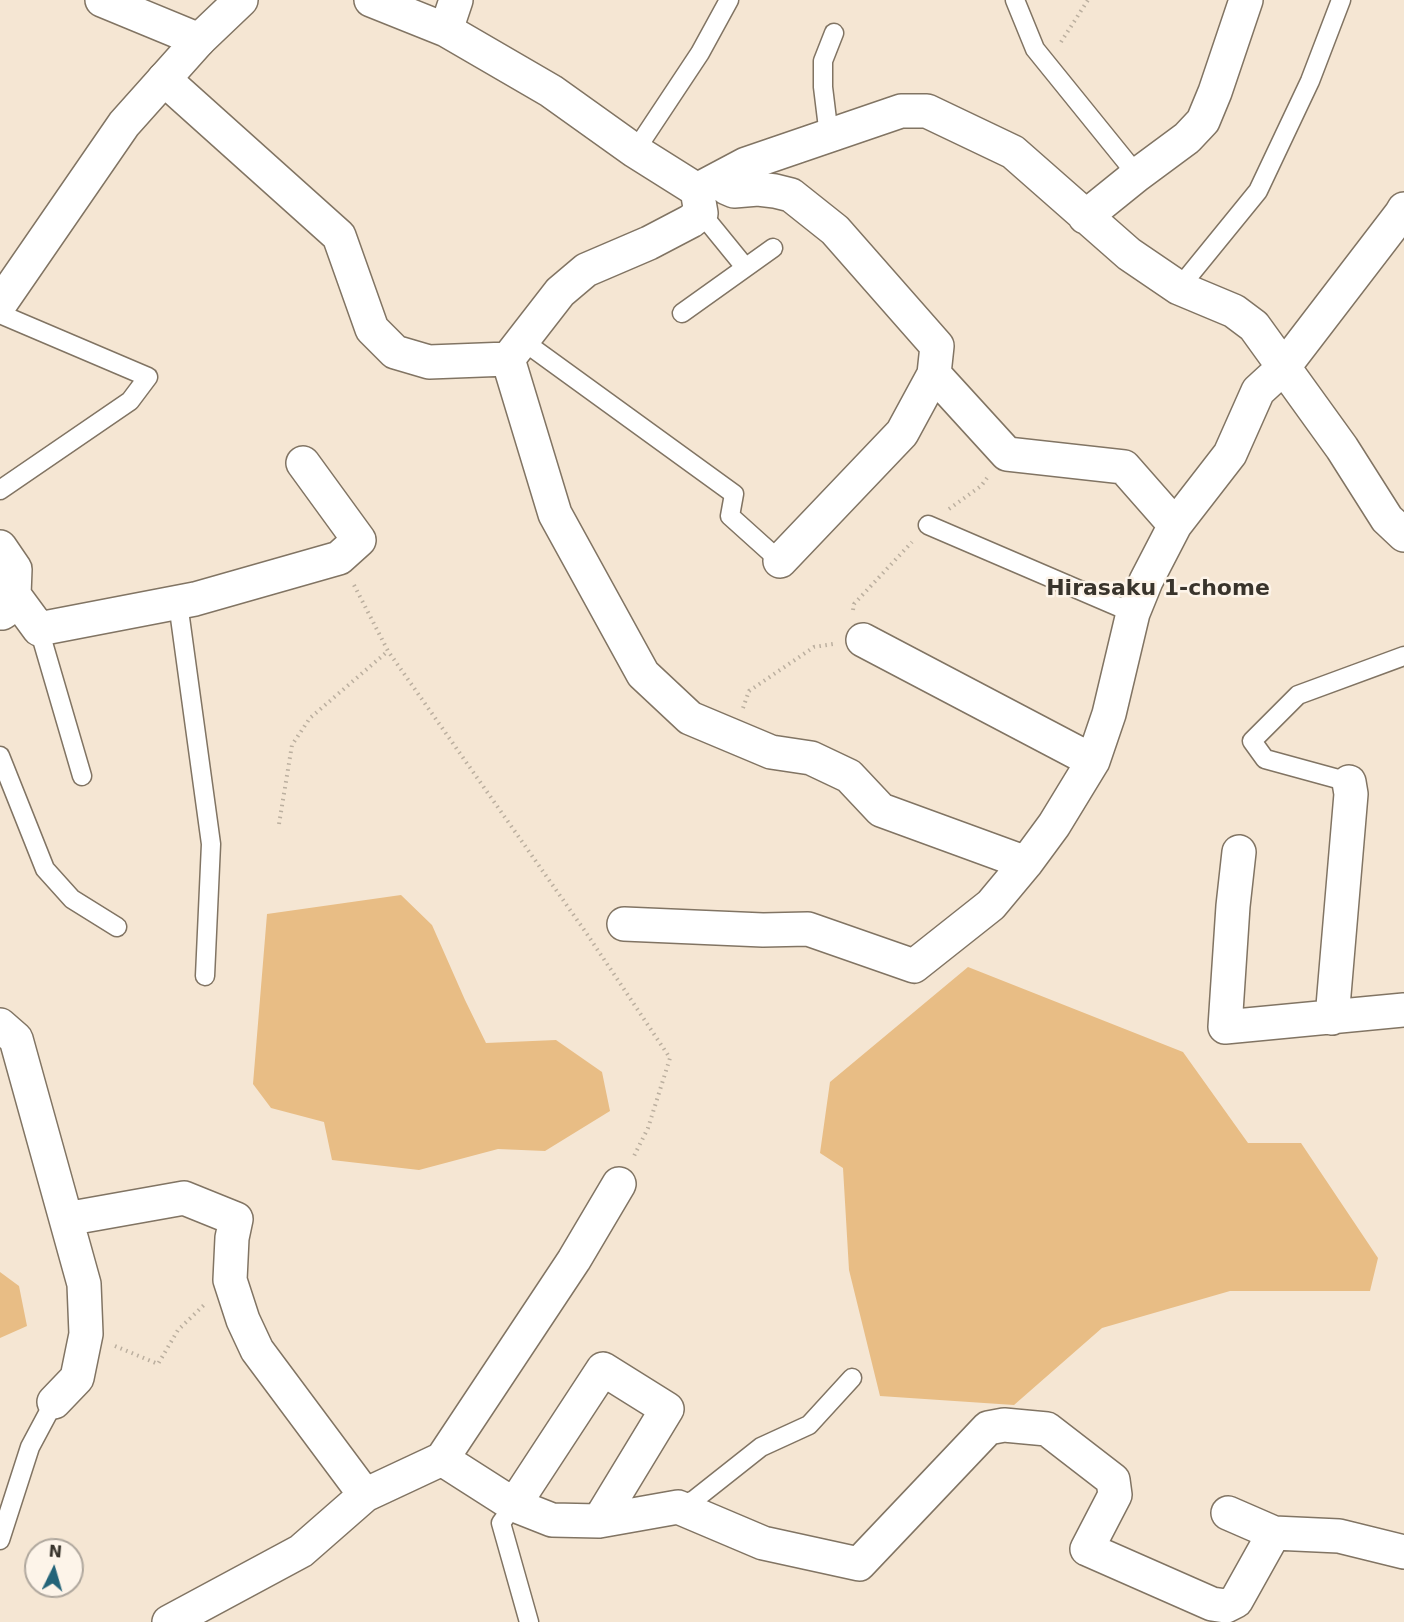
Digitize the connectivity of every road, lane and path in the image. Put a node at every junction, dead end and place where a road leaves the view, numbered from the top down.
1 (102, 0) edge
2 (241, 0) edge
3 (371, 0) edge
4 (729, 0) edge
5 (1015, 0) edge
6 (1088, 0) edge
7 (1246, 0) edge
8 (1341, 0) edge
9 (451, 15) edge
10 (834, 33) dead end
11 (199, 40) junction
12 (1048, 64) junction
13 (164, 79) junction
14 (829, 136) junction
15 (635, 151) junction
16 (1137, 175) junction
17 (706, 194) junction
18 (1404, 208) edge
19 (1085, 217) junction
20 (773, 248) dead end
21 (745, 267) junction
22 (1179, 288) junction
23 (0, 304) edge
24 (682, 313) dead end
25 (0, 314) edge
26 (516, 350) junction
27 (1283, 368) junction
28 (934, 374) junction
29 (303, 462) dead end
30 (0, 490) edge
31 (928, 525) dead end
32 (1175, 525) junction
33 (1404, 535) edge
34 (0, 547) edge
35 (339, 558) junction
36 (780, 561) joint
37 (177, 603) junction
38 (7, 604) edge
39 (1133, 613) junction
40 (39, 629) junction
41 (863, 640) joint
42 (388, 651) junction
43 (1404, 656) edge
44 (732, 736) junction
45 (0, 756) edge
46 (1093, 761) junction
47 (82, 776) dead end
48 (1349, 782) joint
49 (279, 824) dead end
50 (1239, 852) dead end
51 (1026, 863) junction
52 (624, 924) dead end
53 (117, 927) dead end
54 (205, 976) dead end
55 (1404, 1010) edge
56 (1332, 1018) junction
57 (0, 1025) edge
58 (619, 1184) joint
59 (66, 1218) junction
60 (230, 1280) junction
61 (86, 1334) junction
62 (852, 1378) dead end
63 (54, 1402) joint
64 (442, 1459) junction
65 (365, 1495) junction
66 (514, 1505) junction
67 (678, 1507) junction
68 (1228, 1513) dead end
69 (599, 1521) junction
70 (1274, 1533) junction
71 (0, 1540) edge
72 (1404, 1552) edge
73 (169, 1622) edge
74 (529, 1622) edge

1 - 11 street
2 - 11 street
3 - 9 street
4 - 15 lane
5 - 12 lane
6 - 12 path
7 - 16 street
8 - 22 lane
9 - 15 street
10 - 14 lane
11 - 13 street
12 - 16 lane
13 - 23 street
13 - 26 street
14 - 17 street
14 - 19 street
15 - 17 street
16 - 19 street
17 - 21 lane
17 - 26 street
17 - 28 street
18 - 27 street
19 - 22 street
20 - 21 lane
21 - 24 lane
22 - 27 street
25 - 30 lane
26 - 36 lane
26 - 44 street
27 - 32 street
27 - 33 street
28 - 32 street
28 - 36 street
29 - 35 street
31 - 39 lane
32 - 39 street
34 - 38 street
35 - 37 street
35 - 42 path
37 - 40 street
37 - 54 lane
38 - 40 street
39 - 46 street
40 - 47 lane
41 - 44 path
41 - 46 street
42 - 49 path
42 - 58 path
43 - 48 lane
44 - 51 street
45 - 53 lane
46 - 51 street
48 - 56 street
50 - 56 street
51 - 52 street
55 - 56 street
57 - 59 street
58 - 64 street
59 - 60 street
59 - 61 street
60 - 61 path
60 - 65 street
61 - 63 street
62 - 67 lane
63 - 71 lane
64 - 65 street
64 - 66 street
65 - 73 street
66 - 69 street
66 - 69 street
66 - 74 lane
67 - 69 street
67 - 70 street
68 - 70 street
70 - 72 street

